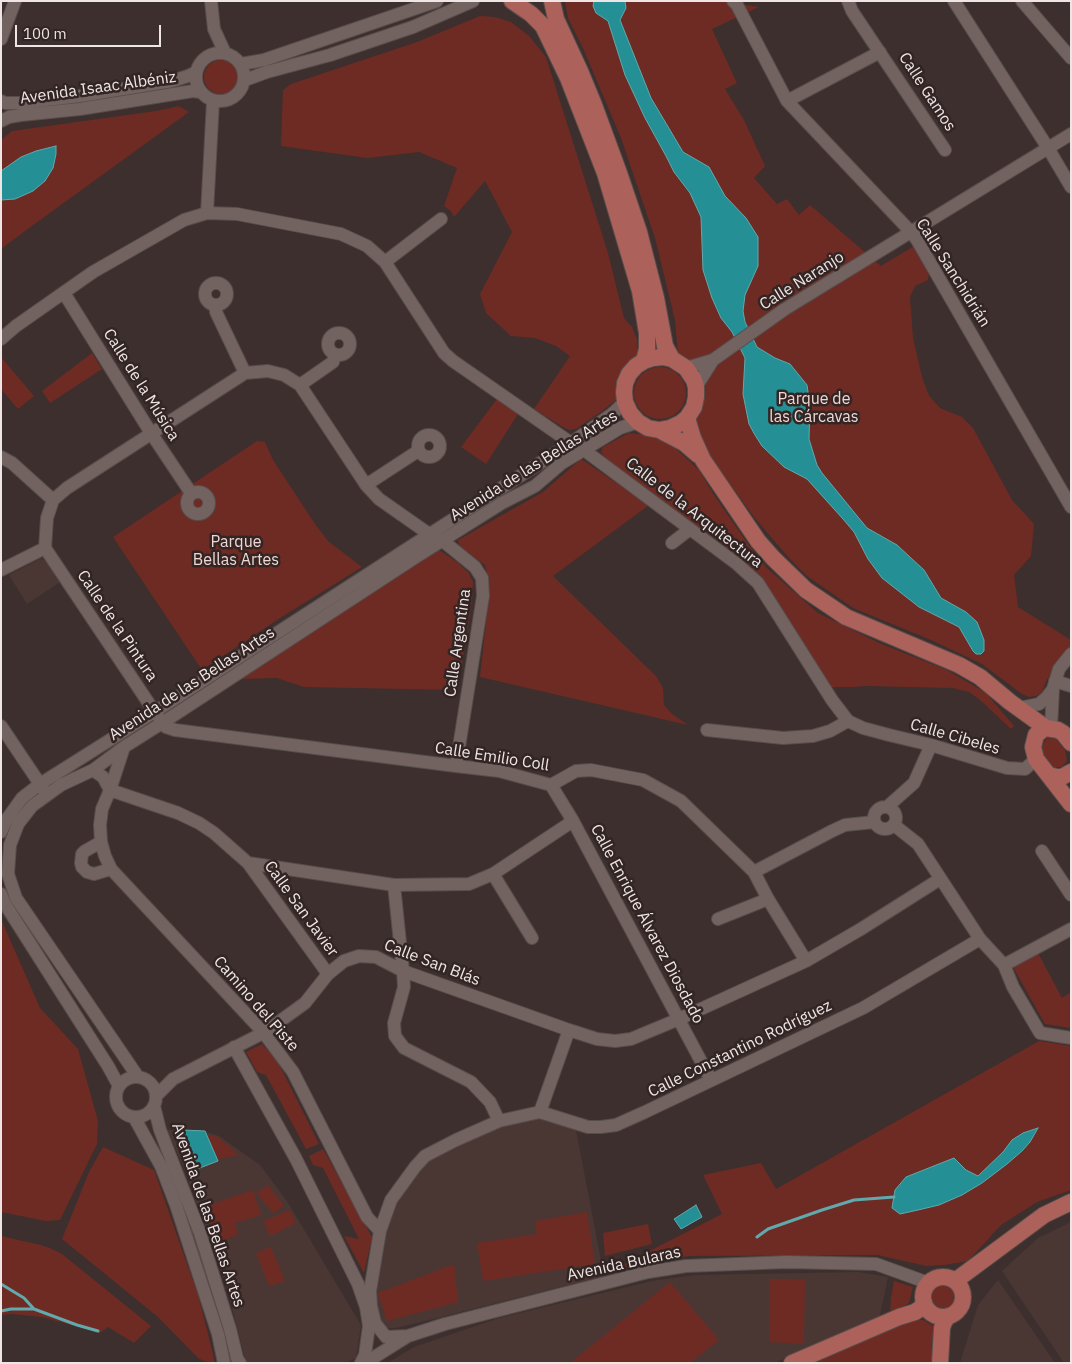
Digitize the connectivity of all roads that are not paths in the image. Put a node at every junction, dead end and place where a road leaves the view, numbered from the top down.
1 (15, 1) edge
2 (211, 1) edge
3 (437, 1) edge
4 (473, 1) edge
5 (538, 1) edge
6 (552, 1) edge
7 (848, 1) edge
8 (954, 1) edge
9 (1022, 1) edge
10 (739, 2) edge
11 (514, 3) edge
12 (405, 6) edge
13 (214, 29) junction
14 (1, 39) edge
15 (880, 52) junction
16 (225, 53) junction
17 (206, 56) junction
18 (1071, 58) edge
19 (241, 64) junction
20 (196, 72) junction
21 (245, 80) junction
22 (200, 92) junction
23 (213, 101) junction
24 (787, 101) junction
25 (1, 102) edge
26 (1, 121) edge
27 (1071, 134) edge
28 (1048, 148) junction
29 (945, 150) dead end
30 (1071, 187) edge
31 (207, 213) junction
32 (441, 219) dead end
33 (911, 232) junction
34 (385, 262) junction
35 (64, 293) junction
36 (216, 306) dead end
37 (1, 339) edge
38 (335, 355) dead end
39 (672, 359) junction
40 (713, 360) junction
41 (644, 361) junction
42 (686, 368) junction
43 (245, 373) junction
44 (300, 385) junction
45 (696, 387) junction
46 (625, 402) junction
47 (687, 418) junction
48 (638, 422) junction
49 (659, 430) junction
50 (151, 433) junction
51 (571, 443) junction
52 (584, 450) junction
53 (418, 451) dead end
54 (1, 455) edge
55 (703, 460) junction
56 (366, 484) junction
57 (191, 493) dead end
58 (53, 500) junction
59 (1071, 507) edge
60 (690, 529) junction
61 (429, 534) junction
62 (443, 542) junction
63 (672, 543) dead end
64 (45, 548) junction
65 (1, 570) edge
66 (1071, 654) edge
67 (1054, 685) junction
68 (1071, 686) edge
69 (1015, 704) junction
70 (154, 712) junction
71 (848, 721) junction
72 (162, 723) junction
73 (1, 726) edge
74 (864, 728) joint
75 (1049, 728) junction
76 (707, 730) dead end
77 (1033, 741) junction
78 (1071, 743) edge
79 (931, 745) junction
80 (124, 747) junction
81 (1036, 759) junction
82 (456, 766) junction
83 (93, 770) junction
84 (1071, 772) edge
85 (1049, 775) junction
86 (551, 786) junction
87 (44, 789) junction
88 (110, 790) junction
89 (1071, 804) edge
90 (887, 807) junction
91 (574, 822) junction
92 (874, 822) junction
93 (894, 825) junction
94 (1, 832) edge
95 (101, 842) junction
96 (1042, 851) dead end
97 (248, 863) junction
98 (111, 869) junction
99 (754, 872) junction
100 (492, 874) junction
101 (940, 879) junction
102 (394, 885) junction
103 (1, 894) edge
104 (1071, 895) edge
105 (768, 899) junction
106 (718, 919) dead end
107 (1071, 929) edge
108 (532, 938) dead end
109 (980, 939) junction
110 (806, 961) junction
111 (1004, 965) junction
112 (403, 971) junction
113 (328, 974) junction
114 (679, 1019) junction
115 (569, 1030) junction
116 (264, 1032) junction
117 (1071, 1038) edge
118 (234, 1047) junction
119 (138, 1077) junction
120 (173, 1079) junction
121 (711, 1080) junction
122 (150, 1082) junction
123 (119, 1086) junction
124 (155, 1101) junction
125 (540, 1112) junction
126 (134, 1118) junction
127 (499, 1121) junction
128 (1071, 1202) edge
129 (1071, 1214) edge
130 (380, 1230) junction
131 (931, 1281) junction
132 (958, 1284) junction
133 (924, 1302) junction
134 (948, 1316) junction
135 (386, 1336) junction
136 (408, 1336) junction
137 (366, 1340) junction
138 (224, 1363) edge
139 (240, 1363) edge
140 (363, 1363) edge
141 (792, 1363) edge
142 (940, 1363) edge

1 - 14 street
2 - 13 street
3 - 12 street
4 - 21 street
5 - 11 main road
6 - 39 main road
7 - 15 street, Calle Gamos
8 - 28 street
9 - 18 street
10 - 24 street, Calle Sanchidrián
11 - 41 main road
12 - 19 street
13 - 16 street
13 - 17 street
15 - 24 street, Calle Gamos
15 - 29 street, Calle Gamos
16 - 17 street
16 - 19 street
17 - 20 street
19 - 21 street
20 - 22 street
20 - 25 street, Avenida Isaac Albéniz
21 - 23 street
22 - 23 street
22 - 26 street, Avenida Isaac Albéniz
23 - 31 street
24 - 33 street, Calle Sanchidrián
27 - 28 street, Calle Naranjo
28 - 30 street
28 - 33 street, Calle Naranjo
31 - 34 street
31 - 35 street
32 - 34 street
33 - 40 street, Calle Naranjo
33 - 59 street, Calle Sanchidrián
34 - 51 street
35 - 37 street
35 - 50 street, Calle de la Música
36 - 43 street
38 - 44 street
39 - 41 main road
39 - 42 main road
40 - 42 street, Calle Naranjo
40 - 45 street, Calle Naranjo
41 - 46 main road
42 - 45 main road
43 - 44 street
43 - 50 street
44 - 56 street
45 - 47 main road
46 - 48 main road
46 - 51 street, Avenida de las Bellas Artes
47 - 49 main road
47 - 55 main road
48 - 49 main road
48 - 52 street, Avenida de las Bellas Artes
49 - 55 main road
50 - 57 street, Calle de la Música
50 - 58 street
51 - 61 street, Avenida de las Bellas Artes
52 - 60 street, Calle de la Arquitectura
52 - 62 street, Avenida de las Bellas Artes
53 - 56 street
54 - 58 street
55 - 69 main road
56 - 61 street
58 - 64 street
60 - 63 street
60 - 71 street, Calle de la Arquitectura
61 - 62 street
61 - 70 street, Avenida de las Bellas Artes
62 - 72 street, Avenida de las Bellas Artes
62 - 82 street, Calle Argentina
64 - 65 street
64 - 70 street, Calle de la Pintura
66 - 67 street
67 - 68 street
67 - 69 street
67 - 75 street
69 - 75 main road
69 - 77 main road
70 - 72 street, Calle de la Pintura
70 - 87 street, Avenida de las Bellas Artes
71 - 74 street, Calle de la Arquitectura
71 - 76 street
72 - 80 street, Avenida de las Bellas Artes
72 - 82 street, Calle Emilio Coll
73 - 87 street
74 - 79 street, Calle Cibeles
75 - 77 main road
75 - 78 main road
77 - 81 main road
79 - 81 street, Calle Cibeles
79 - 90 street
80 - 83 street, Avenida de las Bellas Artes
80 - 88 street, Camino del Piste
81 - 85 main road
82 - 86 street, Calle Emilio Coll
83 - 87 street, Avenida de las Bellas Artes
83 - 88 street
84 - 85 main road
85 - 89 main road
86 - 91 street, Calle Enrique Álvarez Diosdado
86 - 99 street, Calle Emilio Coll
87 - 94 street, Avenida de las Bellas Artes
87 - 119 street, Avenida de las Bellas Artes
88 - 95 street, Camino del Piste
88 - 97 street, Calle San Javier
90 - 92 street
90 - 93 street
91 - 100 street
91 - 114 street, Calle Enrique Álvarez Diosdado
92 - 93 street
92 - 99 street
93 - 101 street
95 - 98 street, Camino del Piste
95 - 98 street
96 - 104 street
97 - 102 street
97 - 113 street, Calle San Javier
98 - 116 street, Camino del Piste
99 - 105 street, Calle Emilio Coll
100 - 102 street
100 - 108 street
101 - 109 street
101 - 110 street, Calle San Blás
102 - 112 street
103 - 123 street
105 - 106 street
105 - 110 street, Calle Emilio Coll
107 - 111 street
109 - 111 street
109 - 121 street, Calle Constantino Rodríguez
110 - 114 street, Calle San Blás
111 - 117 street
112 - 113 street, Calle San Blás
112 - 115 street, Calle San Blás
112 - 127 street
113 - 116 street, Calle San Blás
114 - 115 street, Calle San Blás
114 - 121 street, Calle Enrique Álvarez Diosdado
115 - 125 street
116 - 118 street, Calle San Blás
116 - 130 street, Camino del Piste
118 - 120 street, Calle San Blás
118 - 137 street
119 - 122 street
119 - 123 street
120 - 122 street, Calle San Blás
120 - 124 street, Calle San Blás
121 - 125 street, Calle Constantino Rodríguez
122 - 124 street
123 - 126 street
124 - 126 street
124 - 139 street, Avenida de las Bellas Artes
125 - 127 street, Calle Constantino Rodríguez
126 - 138 street, Avenida de las Bellas Artes
127 - 130 street, Calle Constantino Rodríguez
128 - 132 main road
129 - 132 main road
130 - 135 street, Calle Constantino Rodríguez
131 - 132 main road
131 - 133 main road
131 - 136 street, Avenida Bularas
132 - 134 main road
133 - 134 main road
133 - 141 main road
134 - 142 main road
135 - 136 street
135 - 137 street
136 - 140 street, Avenida Bularas
137 - 140 street

